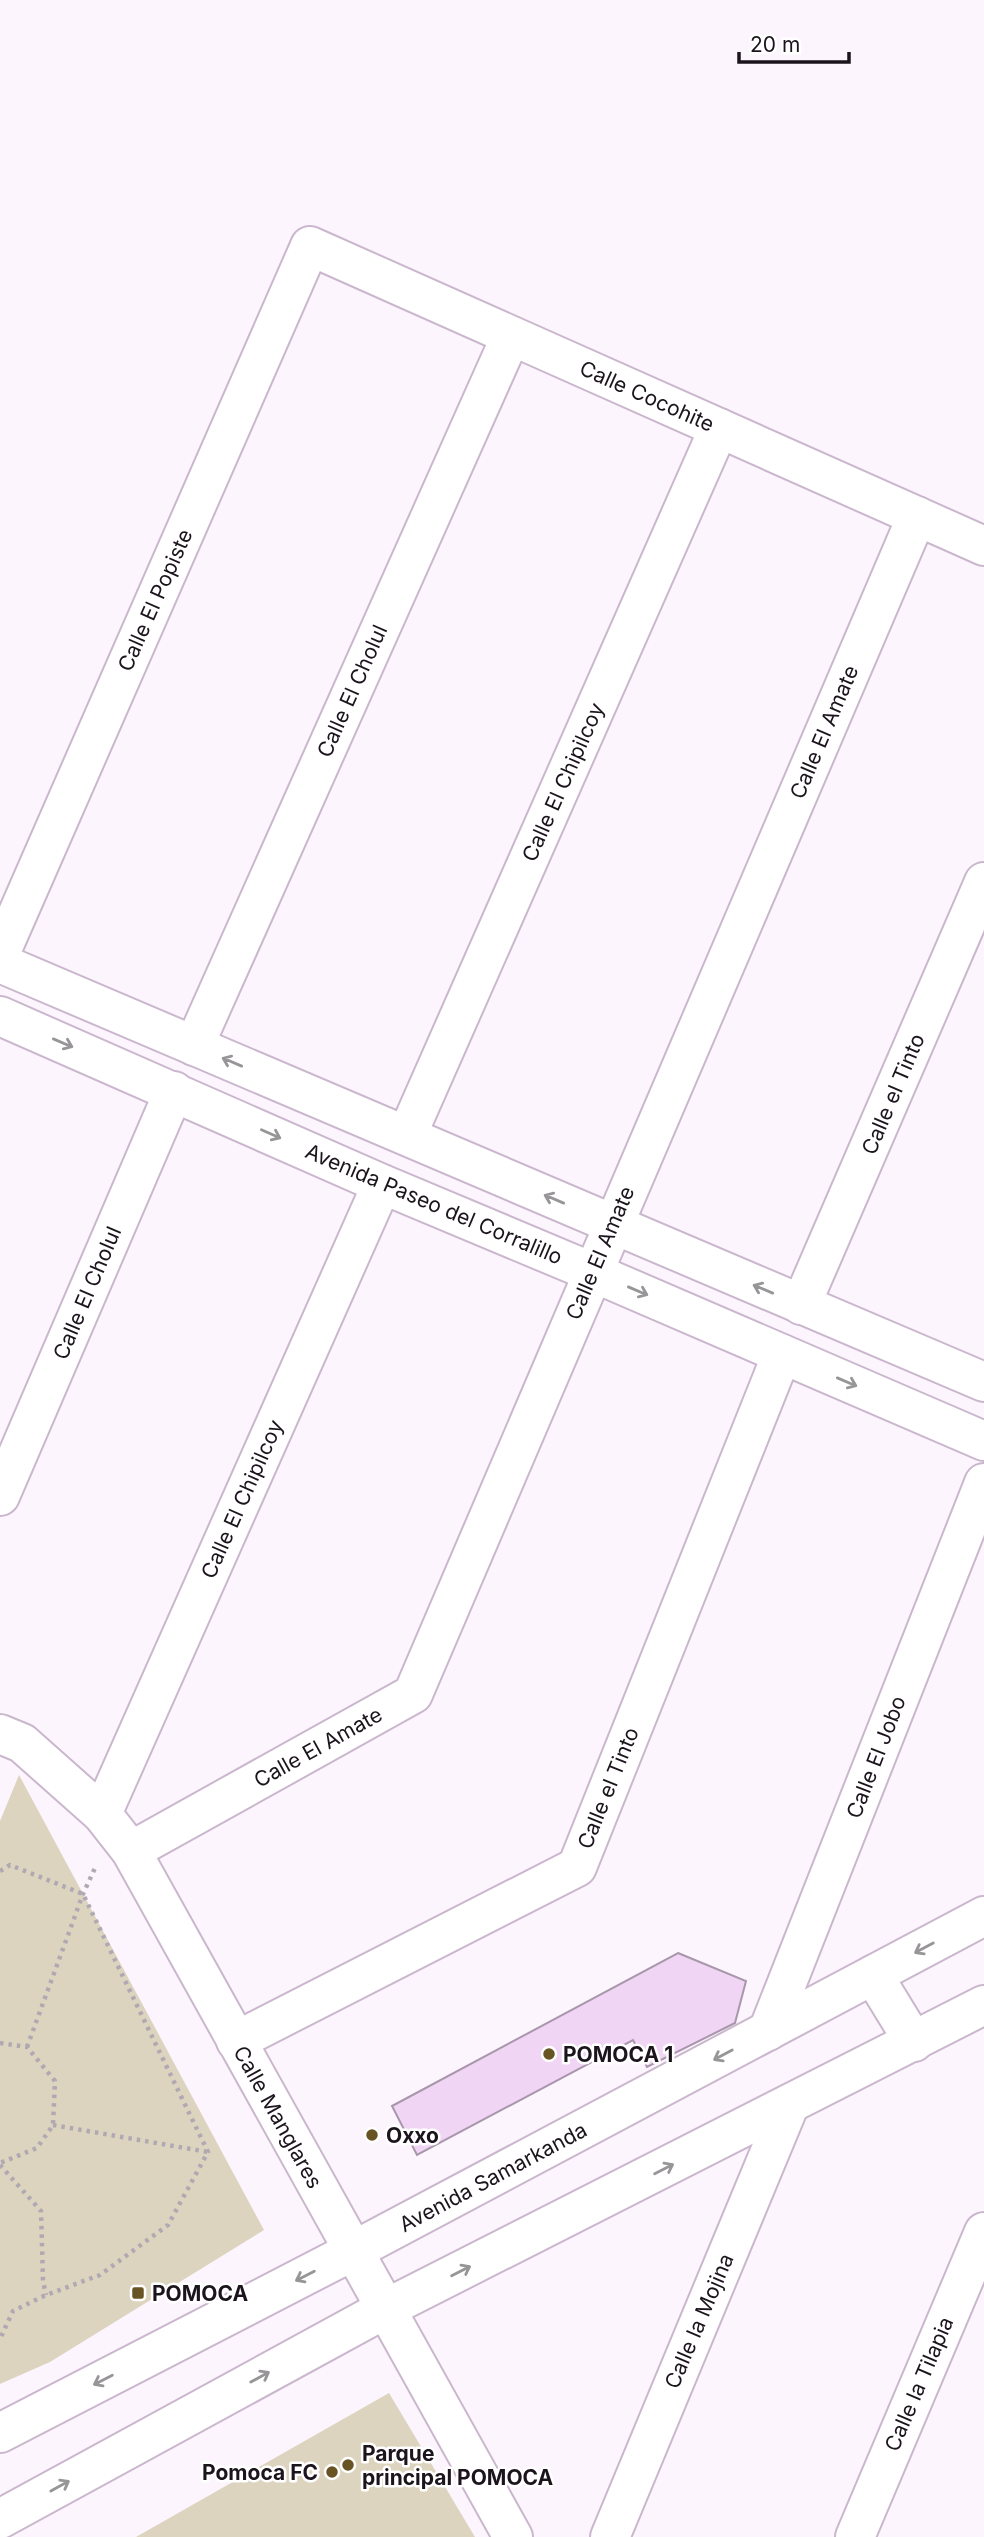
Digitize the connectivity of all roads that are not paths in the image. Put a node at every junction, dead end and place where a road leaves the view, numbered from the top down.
1 (310, 246) joint
2 (511, 336) junction
3 (719, 428) junction
4 (917, 516) junction
5 (984, 546) edge
6 (984, 882) edge
7 (0, 954) edge
8 (0, 963) edge
9 (0, 1016) edge
10 (194, 1046) junction
11 (174, 1091) junction
12 (407, 1135) junction
13 (382, 1184) junction
14 (612, 1224) junction
15 (592, 1272) junction
16 (801, 1305) junction
17 (782, 1354) junction
18 (984, 1382) edge
19 (984, 1441) edge
20 (984, 1483) edge
21 (0, 1496) edge
22 (0, 1734) edge
23 (102, 1814) junction
24 (131, 1852) junction
25 (984, 1916) edge
26 (873, 1975) junction
27 (984, 2005) edge
28 (768, 2031) junction
29 (236, 2041) junction
30 (914, 2042) junction
31 (789, 2106) junction
32 (984, 2232) edge
33 (353, 2251) junction
34 (386, 2309) junction
35 (0, 2433) edge
36 (0, 2519) edge
37 (513, 2537) edge
38 (610, 2537) edge
39 (855, 2537) edge

1 - 2 street, Calle Cocohite
1 - 7 street, Calle El Popiste
2 - 3 street, Calle Cocohite
2 - 10 street, Calle El Cholul
3 - 4 street, Calle Cocohite
3 - 12 street, Calle El Chipilcoy
4 - 5 street, Calle Cocohite
4 - 14 street, Calle El Amate
6 - 16 street, Calle el Tinto
8 - 10 street
9 -> 11 street, Avenida Paseo del Corralillo
12 -> 10 street
11 -> 13 street, Avenida Paseo del Corralillo
11 - 21 street, Calle El Cholul
14 -> 12 street
13 - 15 street, Avenida Paseo del Corralillo
13 - 23 street, Calle El Chipilcoy
14 - 15 street, Calle El Amate
16 -> 14 street
15 -> 17 street, Avenida Paseo del Corralillo
15 - 24 street, Calle El Amate
16 - 18 street
17 -> 19 street, Avenida Paseo del Corralillo
17 - 29 street, Calle el Tinto
20 - 28 street, Calle El Jobo
22 - 23 street, Calle Manglares
23 - 24 street, Calle Manglares
24 - 29 street, Calle Manglares
25 -> 26 street, Avenida Samarkanda
26 - 28 street, Avenida Samarkanda
26 - 30 street
27 - 30 street
28 -> 33 street, Avenida Samarkanda
29 - 33 street, Calle Manglares
30 - 31 street
34 -> 31 street
31 - 38 street, Calle la Mojina
32 - 39 street, Calle la Tilapia
33 - 34 street, Calle Manglares
33 -> 35 street, Avenida Samarkanda
36 -> 34 street
34 - 37 street, Calle Manglares

